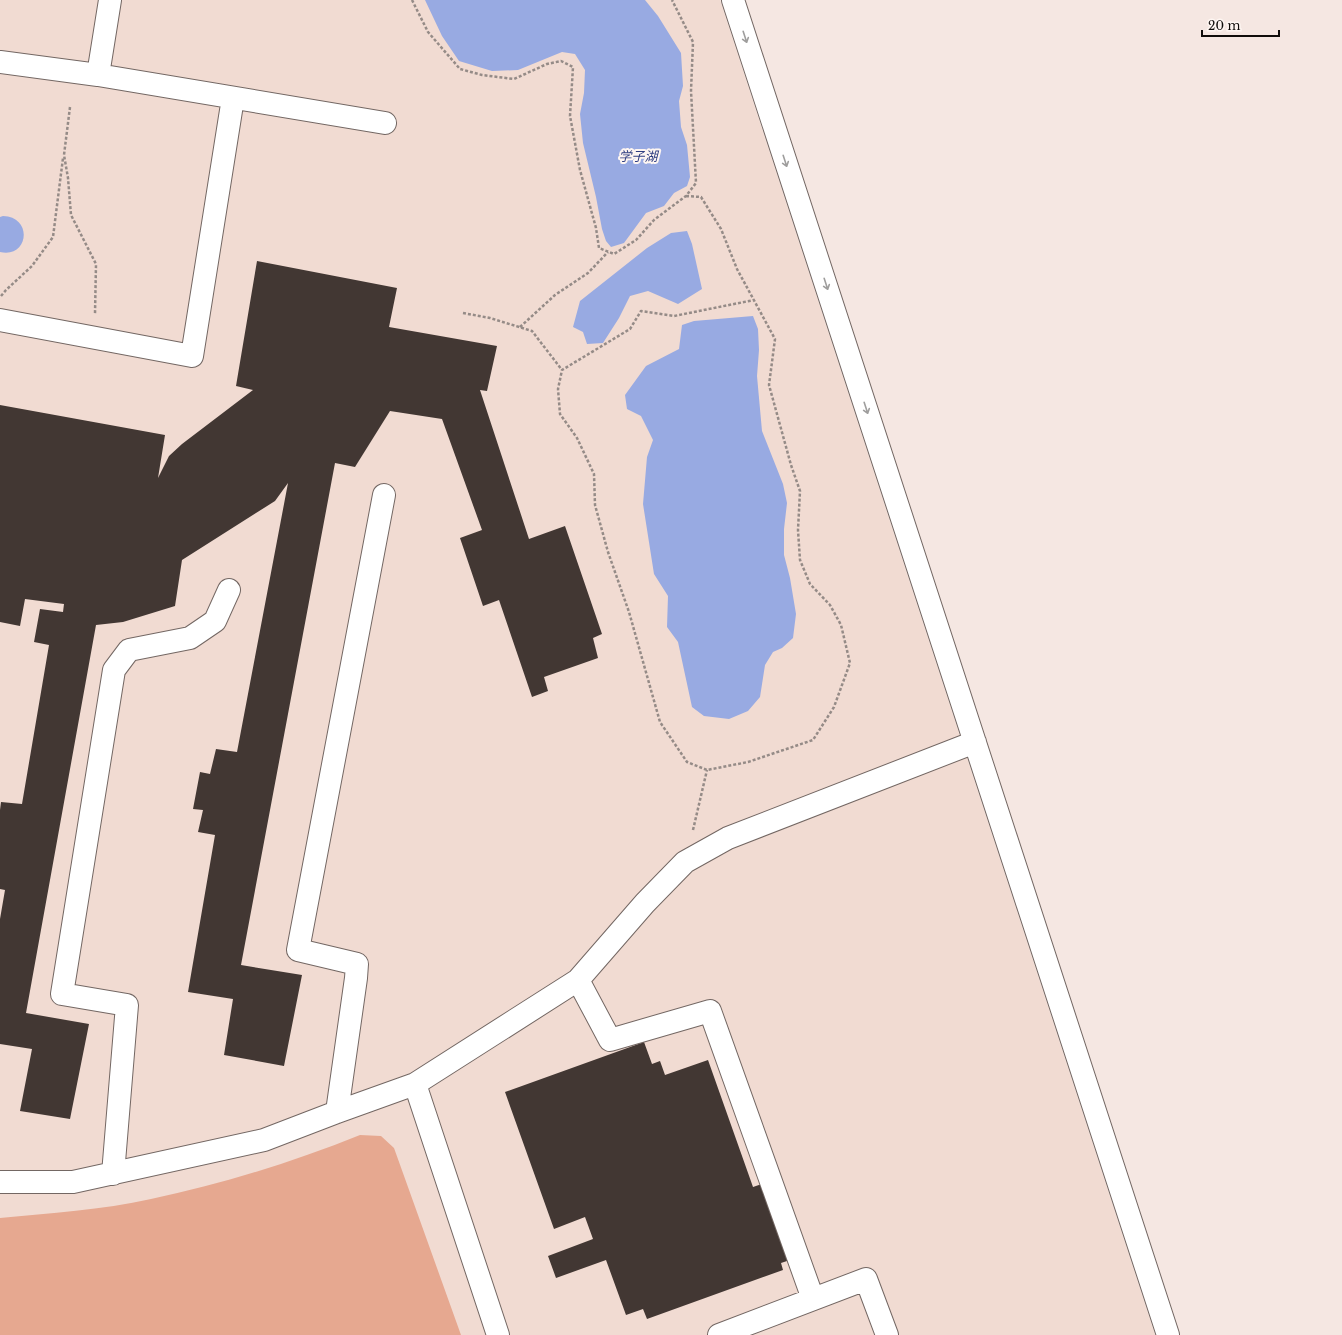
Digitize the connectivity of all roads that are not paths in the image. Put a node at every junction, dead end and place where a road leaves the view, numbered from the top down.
1 (110, 0) edge
2 (733, 0) edge
3 (0, 62) edge
4 (98, 75) junction
5 (233, 98) junction
6 (385, 123) dead end
7 (0, 320) edge
8 (384, 495) dead end
9 (229, 590) dead end
10 (975, 742) junction
11 (578, 980) junction
12 (416, 1084) junction
13 (336, 1112) junction
14 (113, 1174) junction
15 (0, 1182) edge
16 (813, 1299) junction
17 (498, 1335) edge
18 (719, 1335) edge
19 (887, 1335) edge
20 (1168, 1335) edge

1 - 4 street
2 -> 10 street
3 - 4 street
4 - 5 street
5 - 6 street
5 - 7 street
8 - 13 street
9 - 14 street
10 - 11 street
10 - 20 street
11 - 12 street
11 - 16 street
12 - 13 street
12 - 17 street
13 - 14 street
14 - 15 street
16 - 18 street
16 - 19 street

